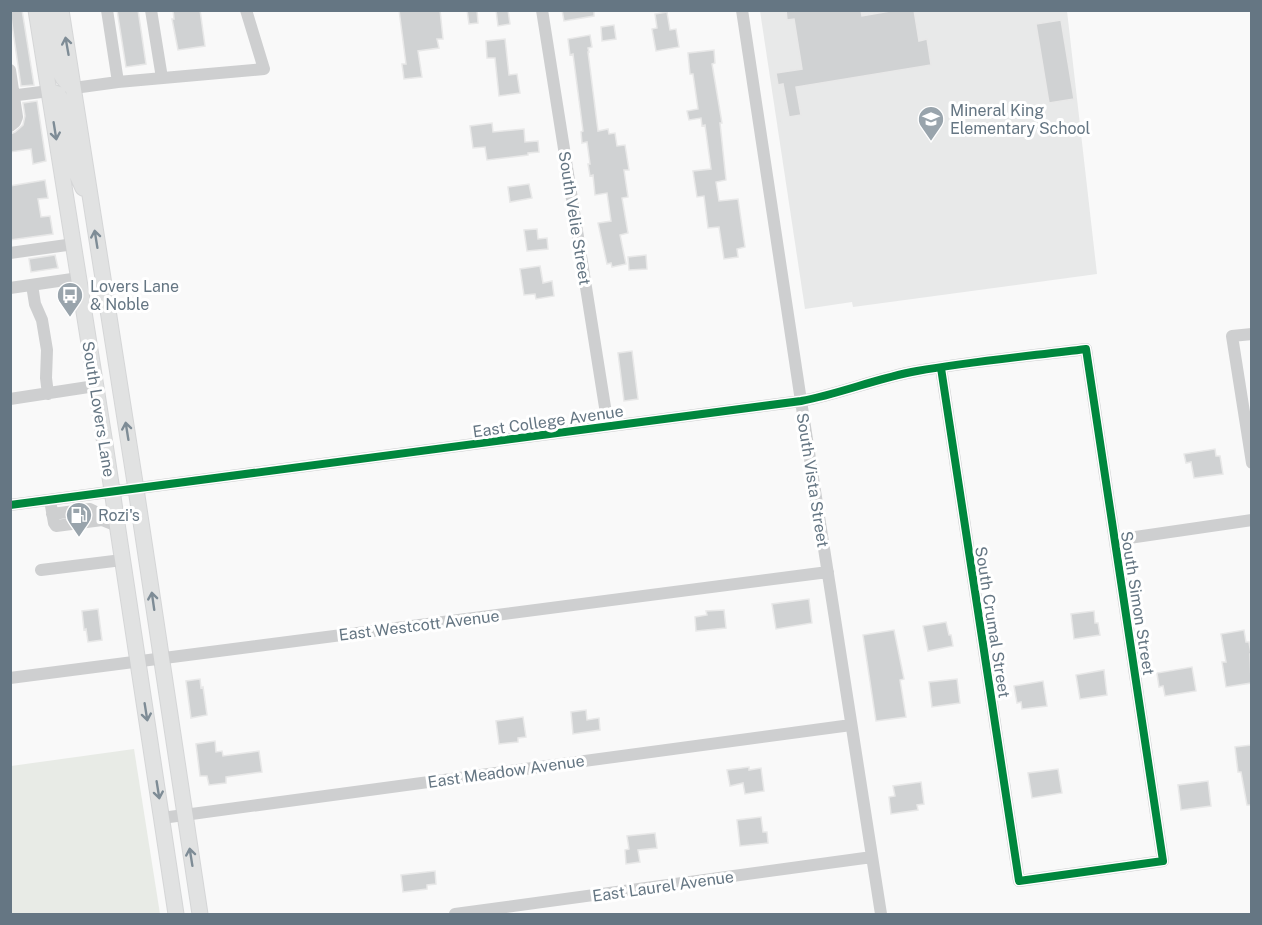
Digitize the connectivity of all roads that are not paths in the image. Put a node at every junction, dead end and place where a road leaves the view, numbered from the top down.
1 (36, 10) edge
2 (48, 10) edge
3 (61, 10) edge
4 (107, 10) edge
5 (151, 10) edge
6 (246, 10) edge
7 (542, 10) edge
8 (742, 10) edge
9 (10, 70) edge
10 (162, 78) junction
11 (118, 82) junction
12 (74, 88) junction
13 (49, 91) junction
14 (12, 96) edge
15 (10, 126) edge
16 (91, 207) junction
17 (74, 244) junction
18 (10, 253) edge
19 (79, 278) junction
20 (32, 285) junction
21 (10, 288) edge
22 (1251, 334) edge
23 (1086, 349) joint
24 (941, 368) junction
25 (95, 386) junction
26 (48, 394) junction
27 (10, 399) edge
28 (801, 401) junction
29 (608, 426) junction
30 (1251, 463) edge
31 (136, 489) junction
32 (112, 491) junction
33 (50, 500) junction
34 (10, 505) edge
35 (1251, 520) edge
36 (117, 526) junction
37 (1115, 540) junction
38 (122, 560) junction
39 (40, 570) dead end
40 (828, 572) junction
41 (161, 659) junction
42 (138, 662) junction
43 (10, 678) edge
44 (851, 725) junction
45 (185, 814) junction
46 (162, 818) junction
47 (872, 857) junction
48 (1163, 861) joint
49 (176, 915) edge
50 (200, 915) edge
51 (455, 915) edge
52 (881, 915) edge

1 - 13 main road, South Lovers Lane
2 - 12 main road
12 -> 3 main road, South Lovers Lane
4 - 11 street
5 - 10 street
6 - 10 street
7 - 29 street, South Velie Street
8 - 28 street, South Vista Street
9 - 14 street
10 - 11 street
11 - 12 street
12 - 16 main road, South Lovers Lane
13 - 14 street
13 - 16 main road
13 -> 17 main road, South Lovers Lane
14 - 15 street
31 -> 16 main road, South Lovers Lane
17 - 18 street
17 - 19 main road, South Lovers Lane
19 - 20 street
19 - 25 main road, South Lovers Lane
20 - 21 street
20 - 26 street
22 - 30 street
23 - 24 street, East College Avenue
23 - 37 street, South Simon Street
24 - 28 street, East College Avenue
24 - 48 street, South Crumal Street
25 - 26 street
25 - 32 main road, South Lovers Lane
26 - 27 street
28 - 29 street, East College Avenue
28 - 40 street, South Vista Street
29 - 31 street, East College Avenue
31 - 32 street, East College Avenue
41 -> 31 main road, South Lovers Lane
32 - 33 street, East College Avenue
32 - 36 main road, South Lovers Lane
33 - 34 street, East College Avenue
33 - 36 street
35 - 37 street
36 - 38 main road, South Lovers Lane
37 - 48 street, South Simon Street
38 - 39 street
38 - 42 main road, South Lovers Lane
40 - 41 street, East Westcott Avenue
40 - 44 street, South Vista Street
41 - 42 street, East Westcott Avenue
41 - 45 main road, South Lovers Lane
42 - 43 street, East Westcott Avenue
42 -> 46 main road, South Lovers Lane
44 - 45 street, East Meadow Avenue
44 - 47 street, South Vista Street
45 - 46 street, East Meadow Avenue
50 -> 45 main road, South Lovers Lane
46 - 49 main road, South Lovers Lane
47 - 51 street, East Laurel Avenue
47 - 52 street, South Vista Street

